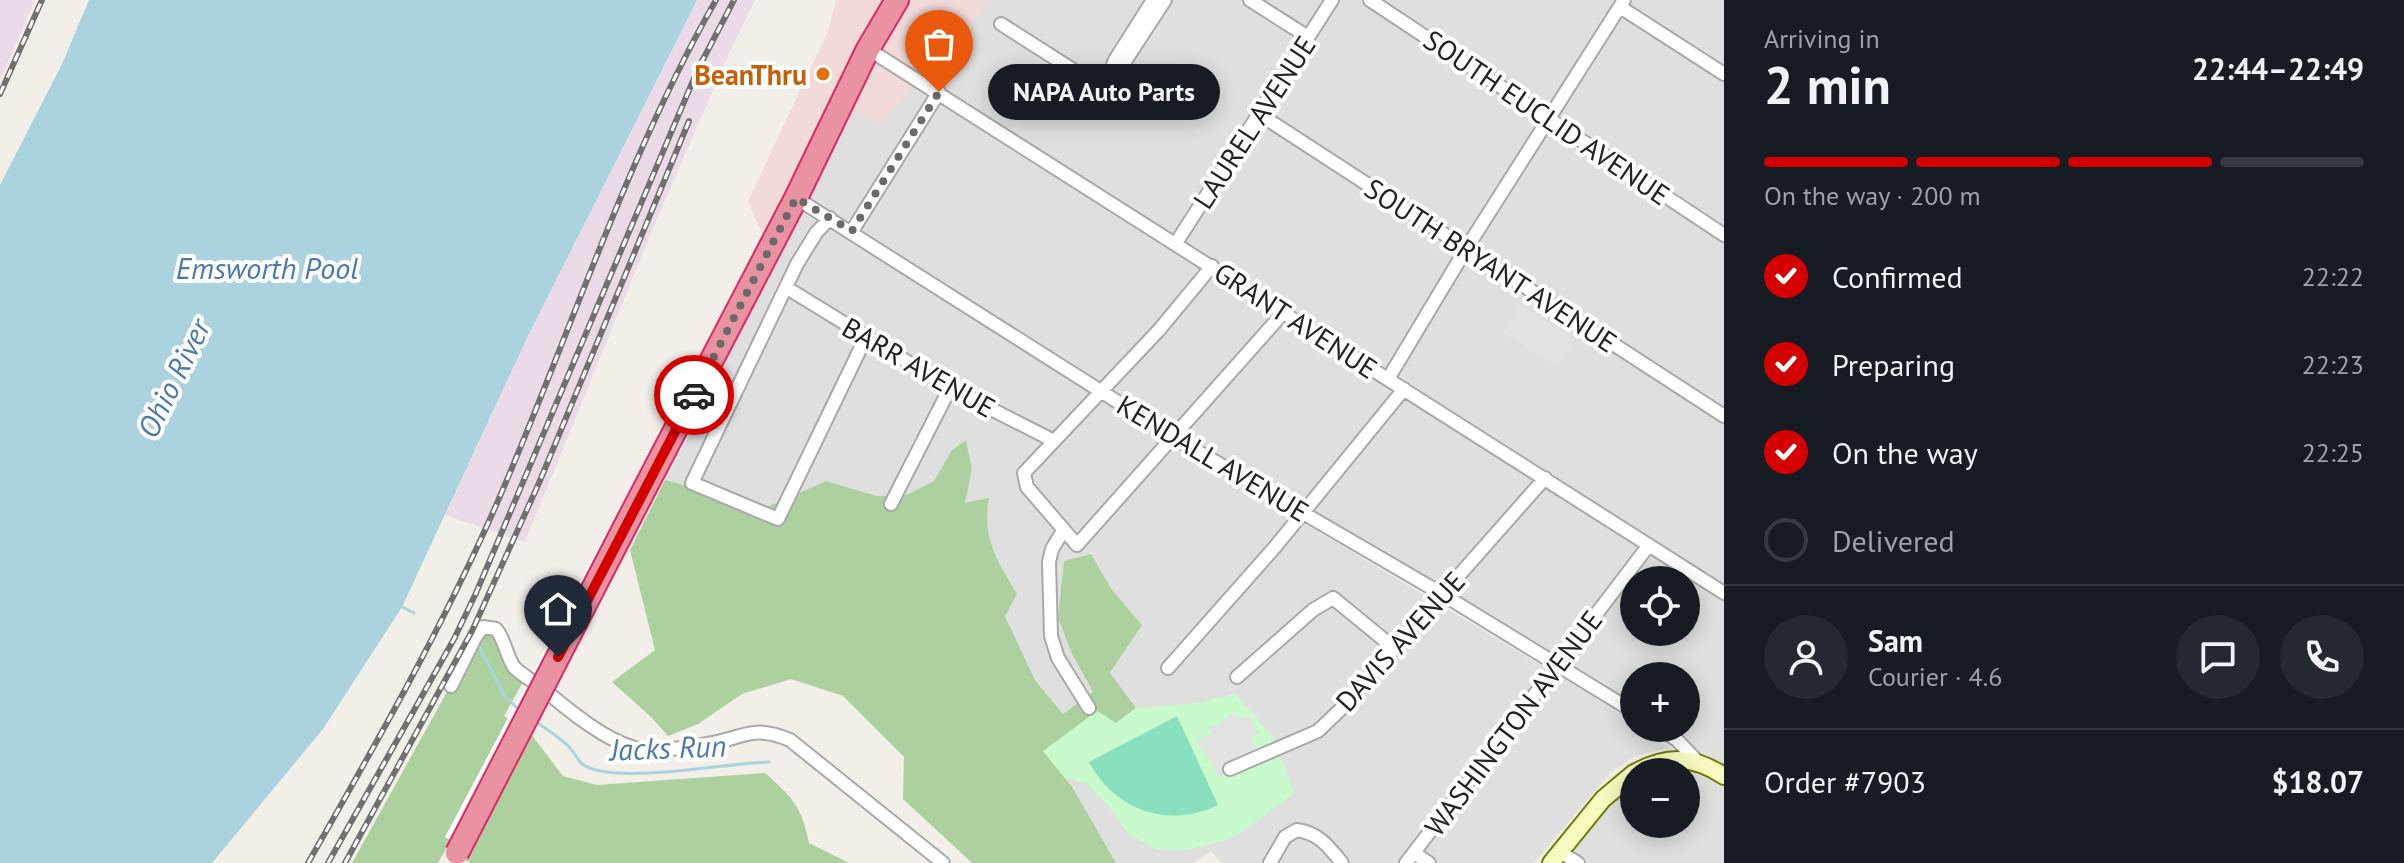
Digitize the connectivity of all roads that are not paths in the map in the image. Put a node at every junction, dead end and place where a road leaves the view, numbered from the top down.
1 (897, 0) edge
2 (1153, 0) edge
3 (1165, 0) edge
4 (1250, 0) edge
5 (1332, 0) edge
6 (1370, 0) edge
7 (1622, 4) edge
8 (1001, 24) dead end
9 (1308, 37) junction
10 (868, 49) junction
11 (1724, 74) edge
12 (1103, 89) junction
13 (939, 92) junction
14 (1259, 114) junction
15 (1549, 118) junction
16 (796, 198) junction
17 (830, 218) junction
18 (852, 231) junction
19 (1724, 235) edge
20 (1176, 243) junction
21 (1466, 249) junction
22 (1212, 266) junction
23 (787, 288) junction
24 (1284, 312) junction
25 (866, 337) junction
26 (1388, 379) junction
27 (950, 388) junction
28 (1404, 389) junction
29 (1103, 390) junction
30 (1724, 416) edge
31 (1173, 437) junction
32 (1054, 441) junction
33 (1545, 478) junction
34 (891, 504) dead end
35 (1303, 513) junction
36 (1063, 531) junction
37 (1649, 545) junction
38 (1724, 593) edge
39 (1442, 594) junction
40 (1394, 648) junction
41 (1558, 665) junction
42 (1168, 668) dead end
43 (1237, 677) dead end
44 (451, 686) dead end
45 (1620, 703) edge
46 (1089, 708) dead end
47 (1679, 742) edge
48 (1694, 758) edge
49 (1700, 762) edge
50 (1230, 769) dead end
51 (1724, 776) edge
52 (1620, 785) edge
53 (1555, 857) edge
54 (454, 858) edge
55 (1410, 858) edge
56 (943, 863) edge
57 (1270, 863) edge
58 (1342, 863) edge
59 (1429, 863) edge
60 (1578, 863) edge

1 - 10 highway
2 - 12 street
3 - 12 street
4 - 9 street
5 - 9 street, LAUREL AVENUE
6 - 15 street, SOUTH EUCLID AVENUE
7 - 11 street
7 - 15 street
8 - 12 street
9 - 14 street, LAUREL AVENUE
10 - 13 street, GRANT AVENUE
10 - 16 highway
13 - 18 street
13 - 20 street, GRANT AVENUE
14 - 20 street, LAUREL AVENUE
14 - 21 street, SOUTH BRYANT AVENUE
15 - 19 street, SOUTH EUCLID AVENUE
15 - 21 street
16 - 17 street, KENDALL AVENUE
16 - 54 highway, bridge
17 - 18 street, KENDALL AVENUE
17 - 23 street
18 - 29 street, KENDALL AVENUE
20 - 22 street, GRANT AVENUE
21 - 26 street
21 - 30 street, SOUTH BRYANT AVENUE
22 - 24 street, GRANT AVENUE
22 - 29 street
23 - 25 street, BARR AVENUE
23 - 25 street
24 - 26 street, GRANT AVENUE
24 - 31 street
25 - 27 street, BARR AVENUE
26 - 28 street, GRANT AVENUE
27 - 32 street, BARR AVENUE
27 - 34 street
28 - 33 street, GRANT AVENUE
28 - 35 street
29 - 31 street, KENDALL AVENUE
29 - 32 street
31 - 35 street, KENDALL AVENUE
31 - 36 street
32 - 36 street
33 - 37 street, GRANT AVENUE
33 - 39 street, DAVIS AVENUE
35 - 39 street, KENDALL AVENUE
35 - 42 street
36 - 46 street
37 - 38 street, GRANT AVENUE
37 - 41 street, WASHINGTON AVENUE
39 - 40 street, DAVIS AVENUE
39 - 41 street, KENDALL AVENUE
40 - 43 street
40 - 50 street, DAVIS AVENUE
41 - 45 street, KENDALL AVENUE
41 - 55 street, WASHINGTON AVENUE
44 - 56 street
47 - 48 street
49 - 51 street
52 - 53 street
53 - 60 street
55 - 59 street
57 - 58 street

